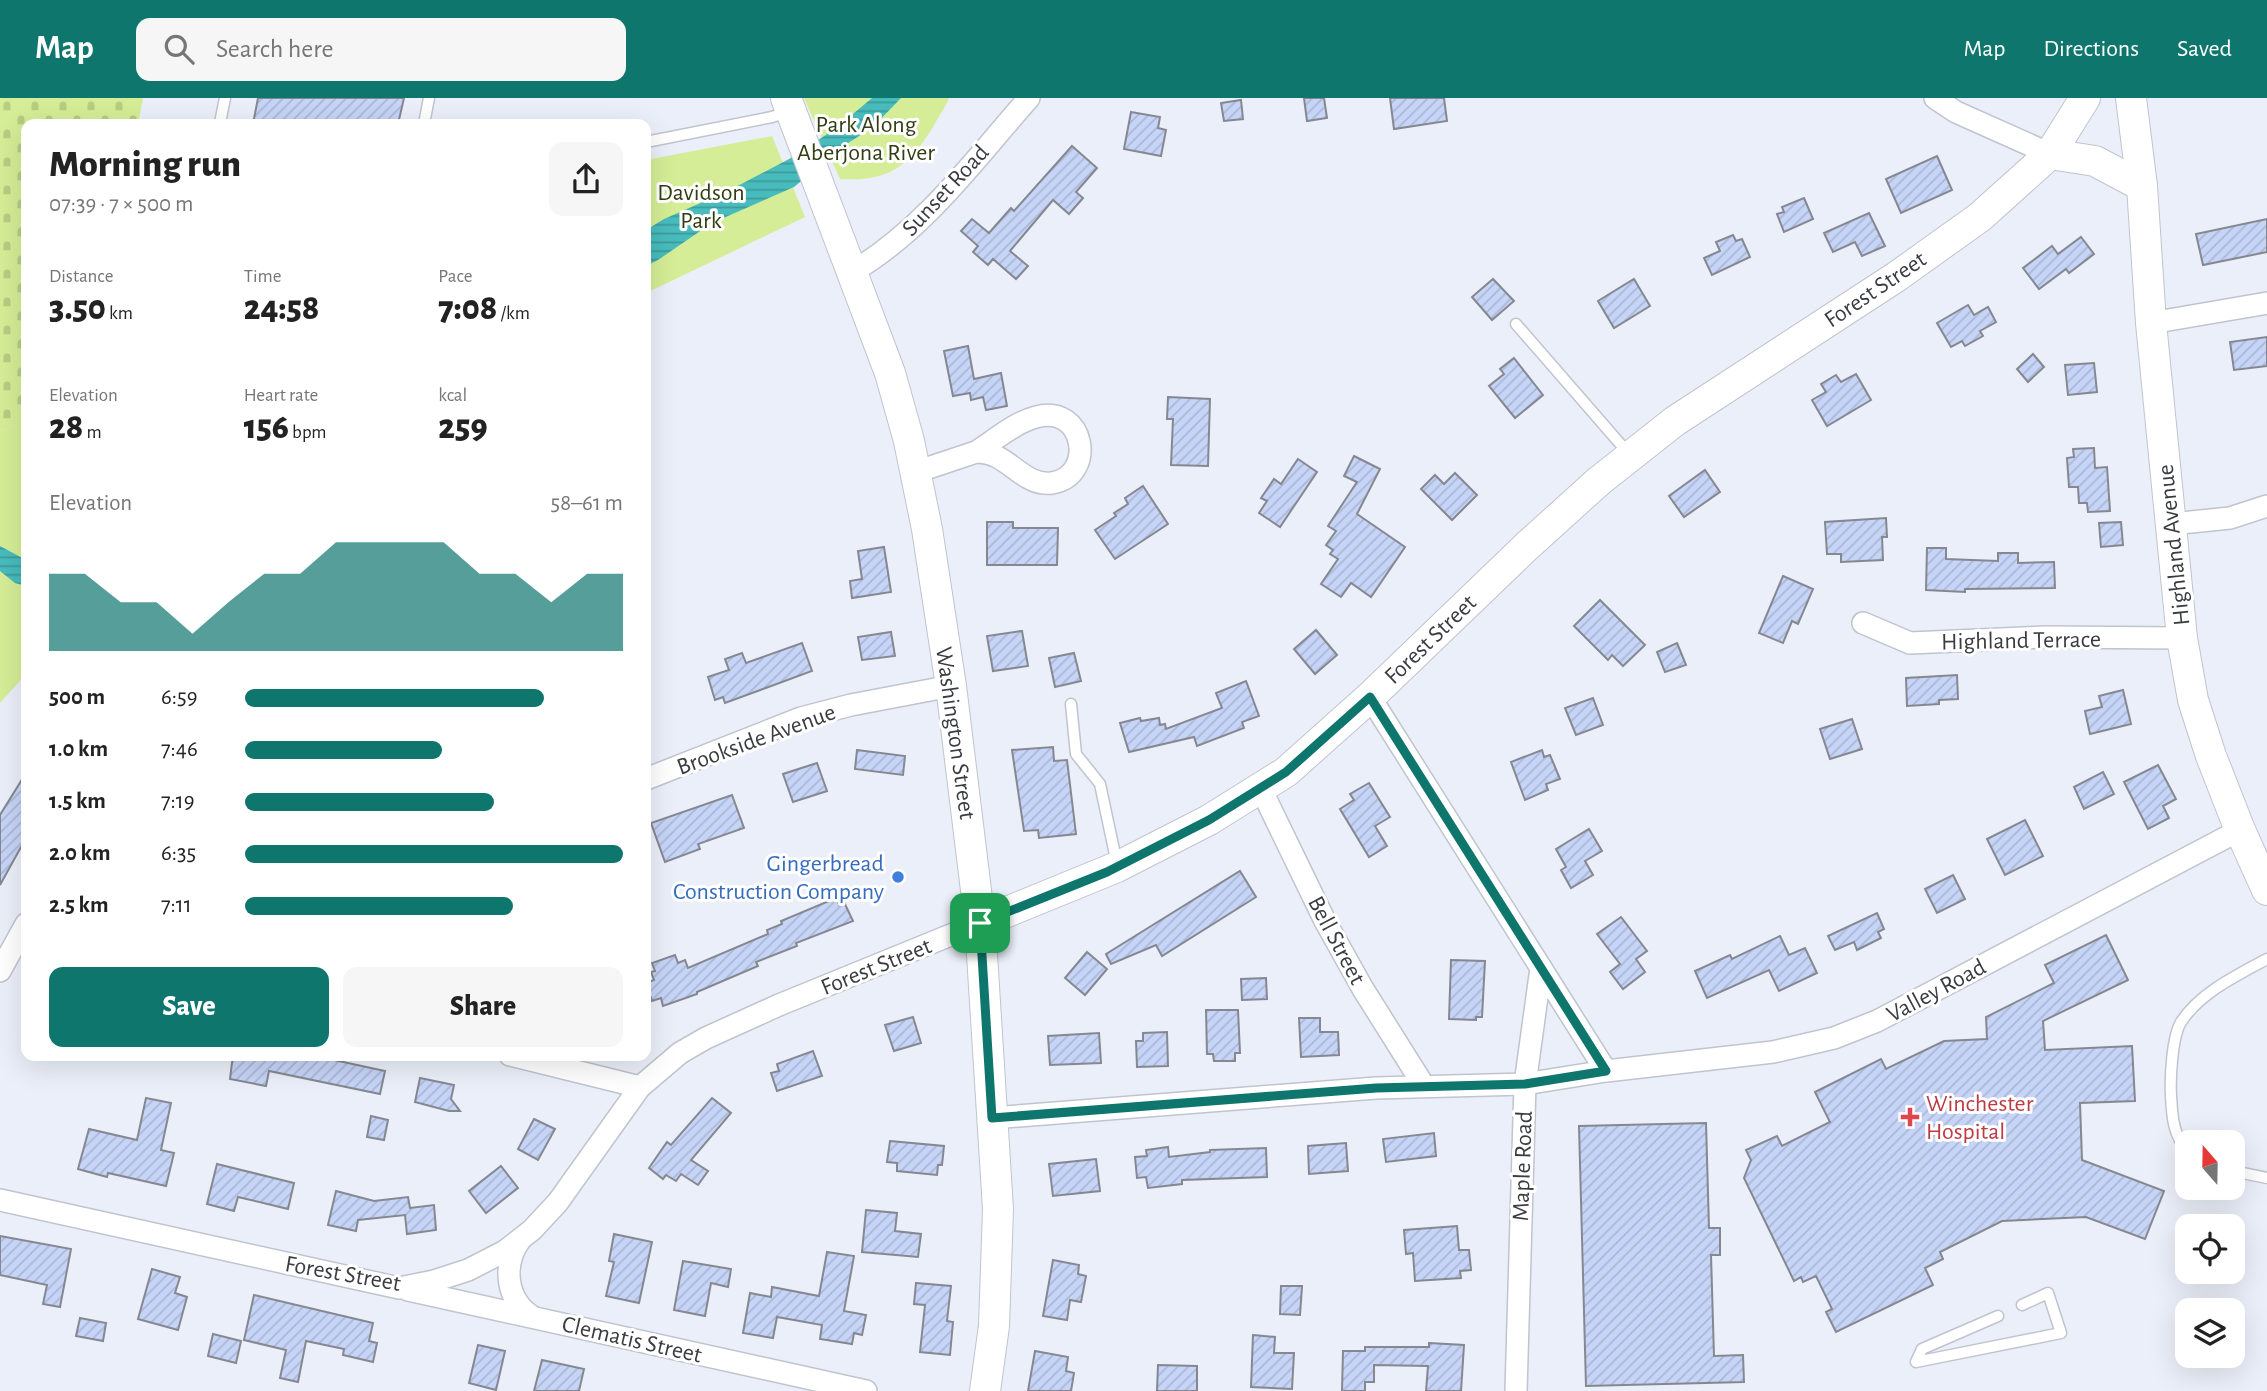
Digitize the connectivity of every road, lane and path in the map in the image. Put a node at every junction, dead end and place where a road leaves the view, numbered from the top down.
1 (225, 98) edge
2 (429, 98) edge
3 (1029, 98) edge
4 (1936, 98) edge
5 (2085, 98) edge
6 (2131, 98) edge
7 (791, 115) edge
8 (221, 119) edge
9 (425, 119) edge
10 (651, 141) edge
11 (2050, 154) junction
12 (2142, 186) junction
13 (852, 272) junction
14 (2267, 303) edge
15 (2151, 323) junction
16 (1516, 324) dead end
17 (975, 452) junction
18 (1631, 456) junction
19 (916, 472) junction
20 (2267, 506) edge
21 (2171, 524) junction
22 (1863, 623) dead end
23 (2182, 638) junction
24 (951, 687) junction
25 (1370, 697) junction
26 (1071, 704) dead end
27 (651, 777) edge
28 (1261, 788) junction
29 (2240, 831) junction
30 (1117, 867) junction
31 (2267, 890) edge
32 (980, 923) junction
33 (20, 949) edge
34 (2267, 959) edge
35 (1541, 968) junction
36 (0, 971) edge
37 (534, 1061) edge
38 (1606, 1071) junction
39 (1525, 1084) junction
40 (1423, 1086) junction
41 (640, 1087) junction
42 (992, 1118) junction
43 (2176, 1130) edge
44 (2245, 1173) edge
45 (2267, 1178) edge
46 (0, 1200) edge
47 (521, 1239) junction
48 (399, 1288) junction
49 (2022, 1305) dead end
50 (1998, 1315) dead end
51 (533, 1317) junction
52 (866, 1391) edge
53 (985, 1391) edge
54 (1516, 1391) edge

1 - 8 lane
2 - 9 lane
3 - 13 street, Sunset Road
4 - 11 street
5 - 11 main road, Forest Street
6 - 12 main road, Highland Avenue
7 - 10 lane
7 - 13 main road, Washington Street
11 - 12 main road
11 - 18 main road, Forest Street
12 - 15 main road, Highland Avenue
13 - 19 main road, Washington Street
14 - 15 street
15 - 21 main road, Highland Avenue
16 - 18 lane
17 - 17 street
17 - 19 street
18 - 25 main road, Forest Street
19 - 24 main road, Washington Street
20 - 21 street
21 - 23 main road, Highland Avenue
22 - 23 street, Highland Terrace
23 - 29 main road, Highland Avenue
24 - 27 street, Brookside Avenue
24 - 32 main road, Washington Street
25 - 28 main road, Forest Street
25 - 35 street
26 - 30 lane
28 - 30 main road, Forest Street
28 - 40 street, Bell Street
29 - 31 main road, Highland Avenue
29 - 38 street, Valley Road
30 - 32 main road, Forest Street
32 - 41 street, Forest Street
32 - 42 main road, Washington Street
33 - 36 street
34 - 43 lane
35 - 38 street
35 - 39 street, Maple Road
37 - 41 street
38 - 39 street, Valley Road
39 - 40 street, Valley Road
39 - 54 street, Maple Road
40 - 42 street, Valley Road
41 - 47 street, Forest Street
42 - 53 main road, Washington Street
44 - 45 lane
46 - 48 street, Forest Street
47 - 48 street, Forest Street
47 - 51 street
48 - 51 street, Clematis Street
49 - 50 lane
51 - 52 street, Clematis Street

